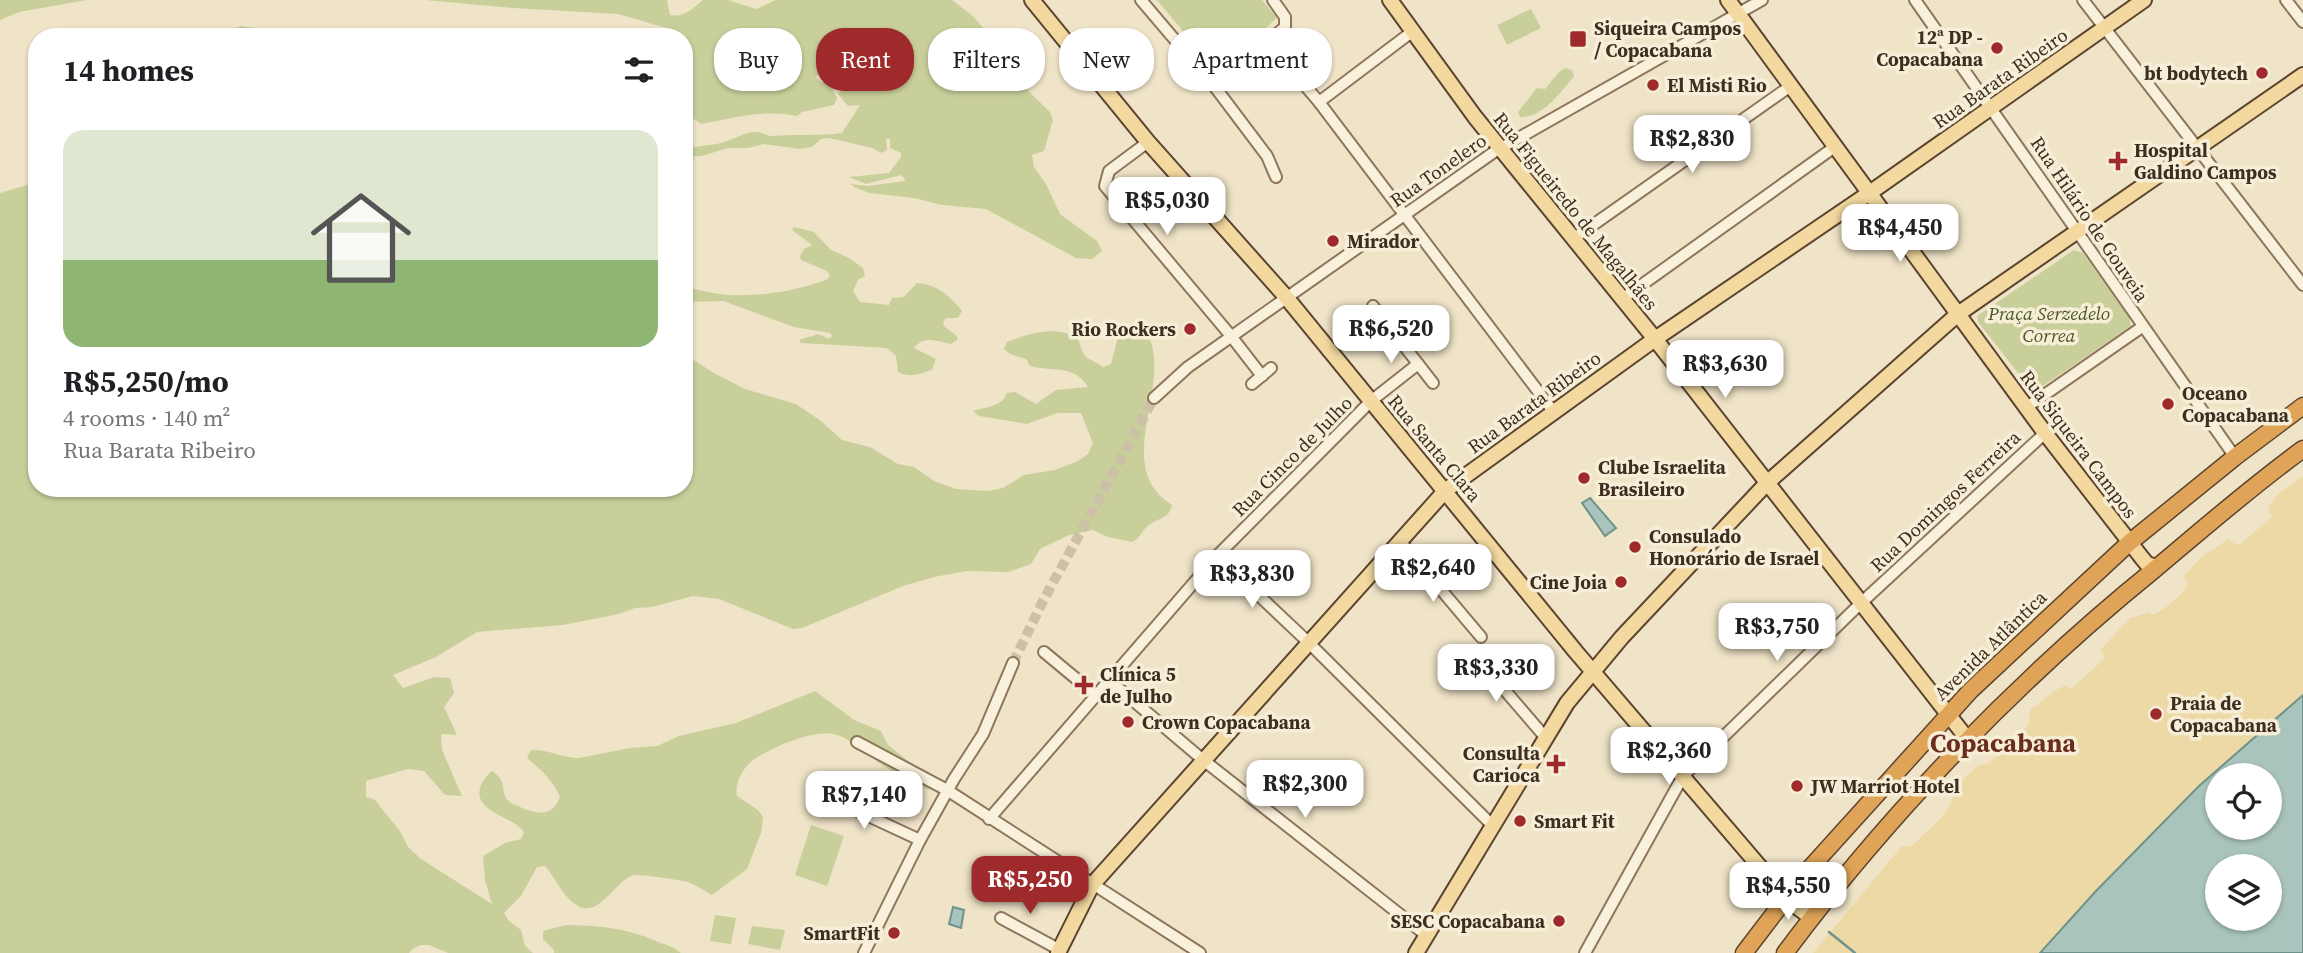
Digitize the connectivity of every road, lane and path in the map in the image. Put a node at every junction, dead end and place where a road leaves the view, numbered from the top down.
1 (1032, 0) edge
2 (1141, 0) edge
3 (1273, 0) edge
4 (1390, 0) edge
5 (1728, 0) edge
6 (1762, 0) edge
7 (1915, 0) edge
8 (2083, 0) edge
9 (2144, 0) edge
10 (2286, 0) edge
11 (1738, 13) junction
12 (2303, 22) edge
13 (1283, 28) edge
14 (2104, 28) junction
15 (1413, 31) junction
16 (1168, 32) edge
17 (2303, 75) edge
18 (1792, 85) junction
19 (1218, 91) edge
20 (1310, 91) edge
21 (1319, 102) junction
22 (1991, 107) junction
23 (1148, 142) junction
24 (1836, 146) junction
25 (1500, 149) junction
26 (2197, 149) junction
27 (1276, 177) dead end
28 (1871, 192) junction
29 (1404, 215) junction
30 (2076, 232) junction
31 (1573, 239) junction
32 (2303, 285) edge
33 (1286, 298) junction
34 (1622, 299) junction
35 (1373, 306) dead end
36 (1958, 314) junction
37 (2142, 327) junction
38 (1231, 336) junction
39 (1655, 339) junction
40 (1418, 364) junction
41 (1433, 383) dead end
42 (1252, 384) dead end
43 (1154, 398) tunnel mouth
44 (1371, 401) junction
45 (2303, 406) edge
46 (2026, 407) junction
47 (1553, 411) junction
48 (2045, 433) junction
49 (2303, 449) edge
50 (2235, 457) junction
51 (1767, 483) junction
52 (1446, 490) junction
53 (1399, 541) junction
54 (2129, 542) junction
55 (1217, 556) junction
56 (2157, 567) junction
57 (1861, 603) junction
58 (1481, 637) dead end
59 (1308, 642) junction
60 (1044, 652) dead end
61 (1478, 659) dead end
62 (1013, 663) tunnel mouth
63 (1593, 671) junction
64 (1110, 681) junction
65 (1097, 696) junction
66 (1947, 714) junction
67 (1545, 737) junction
68 (857, 741) dead end
69 (1969, 741) junction
70 (1202, 759) junction
71 (1683, 776) junction
72 (947, 790) junction
73 (821, 794) dead end
74 (989, 819) junction
75 (1492, 825) junction
76 (920, 840) junction
77 (1091, 885) junction
78 (1787, 897) junction
79 (1001, 918) dead end
80 (1812, 918) junction
81 (1426, 935) junction
82 (1059, 951) edge
83 (864, 953) edge
84 (1200, 953) edge
85 (1416, 953) edge
86 (1585, 953) edge
87 (1744, 953) edge
88 (1785, 953) edge

1 - 23 main road, Rua Santa Clara
2 - 16 street
3 - 13 street
4 - 15 main road, Rua Figueiredo de Magalhães
5 - 11 main road, Rua Siqueira Campos
6 - 11 street, Rua Tonelero
7 - 22 street, Rua Hilário de Gouveia
8 - 14 street
9 - 14 main road, Rua Barata Ribeiro
10 - 12 street
11 - 18 main road, Rua Siqueira Campos
11 - 25 street, Rua Tonelero
14 - 22 main road, Rua Barata Ribeiro
14 - 26 street
15 - 21 street
15 - 25 main road, Rua Figueiredo de Magalhães
17 - 26 main road
18 - 24 main road, Rua Siqueira Campos
18 - 31 street
19 - 27 street
20 - 21 street
21 - 29 street
22 - 28 main road, Rua Barata Ribeiro
22 - 30 street, Rua Hilário de Gouveia
23 - 33 main road, Rua Santa Clara
23 - 38 street
24 - 28 main road, Rua Siqueira Campos
24 - 34 street
25 - 29 street, Rua Tonelero
25 - 31 main road, Rua Figueiredo de Magalhães
26 - 30 main road
26 - 32 street
28 - 36 main road, Rua Siqueira Campos
28 - 39 main road, Rua Barata Ribeiro
29 - 33 street, Rua Tonelero
29 - 47 street
30 - 36 main road
30 - 37 street, Rua Hilário de Gouveia
31 - 34 main road, Rua Figueiredo de Magalhães
33 - 38 street, Rua Tonelero
33 - 44 main road, Rua Santa Clara
34 - 39 main road, Rua Figueiredo de Magalhães
35 - 40 street
36 - 46 main road, Rua Siqueira Campos
36 - 51 main road
37 - 46 street
37 - 50 street, Rua Hilário de Gouveia
38 - 42 street
38 - 43 street, Rua Tonelero
39 - 47 main road, Rua Barata Ribeiro
39 - 51 main road, Rua Figueiredo de Magalhães
40 - 41 street
40 - 44 street, Rua Cinco de Julho
44 - 52 main road, Rua Santa Clara
44 - 55 street, Rua Cinco de Julho
45 - 50 highway, Avenida Atlântica
46 - 48 main road, Rua Siqueira Campos
47 - 52 main road, Rua Barata Ribeiro
48 - 54 main road, Rua Siqueira Campos
48 - 57 street, Rua Domingos Ferreira
49 - 56 highway
50 - 54 highway, Avenida Atlântica
51 - 57 main road, Rua Figueiredo de Magalhães
51 - 63 main road
52 - 53 main road, Rua Barata Ribeiro
52 - 63 main road, Rua Santa Clara
53 - 58 street
53 - 59 main road, Rua Barata Ribeiro
54 - 56 main road, Rua Siqueira Campos
54 - 66 highway, Avenida Atlântica
55 - 59 street
55 - 64 street, Rua Cinco de Julho
56 - 69 highway
57 - 66 main road, Rua Figueiredo de Magalhães
57 - 71 street, Rua Domingos Ferreira
59 - 70 main road, Rua Barata Ribeiro
59 - 75 street
60 - 65 street
61 - 67 street
62 - 72 street
63 - 67 main road
63 - 71 main road, Rua Santa Clara
64 - 65 street, Rua Cinco de Julho
64 - 70 street
65 - 74 street, Rua Cinco de Julho
66 - 69 main road, Rua Figueiredo de Magalhães
66 - 78 highway, Avenida Atlântica
67 - 75 main road
68 - 72 street
69 - 80 highway
70 - 77 main road, Rua Barata Ribeiro
70 - 81 street
71 - 78 main road, Rua Santa Clara
71 - 86 street, Rua Domingos Ferreira
72 - 74 street
72 - 76 street
73 - 76 street
74 - 77 street
75 - 81 main road
76 - 83 street
77 - 82 main road, Rua Barata Ribeiro
77 - 84 street
78 - 80 main road, Rua Santa Clara
78 - 87 highway, Avenida Atlântica
79 - 82 street
80 - 88 highway
81 - 85 main road

